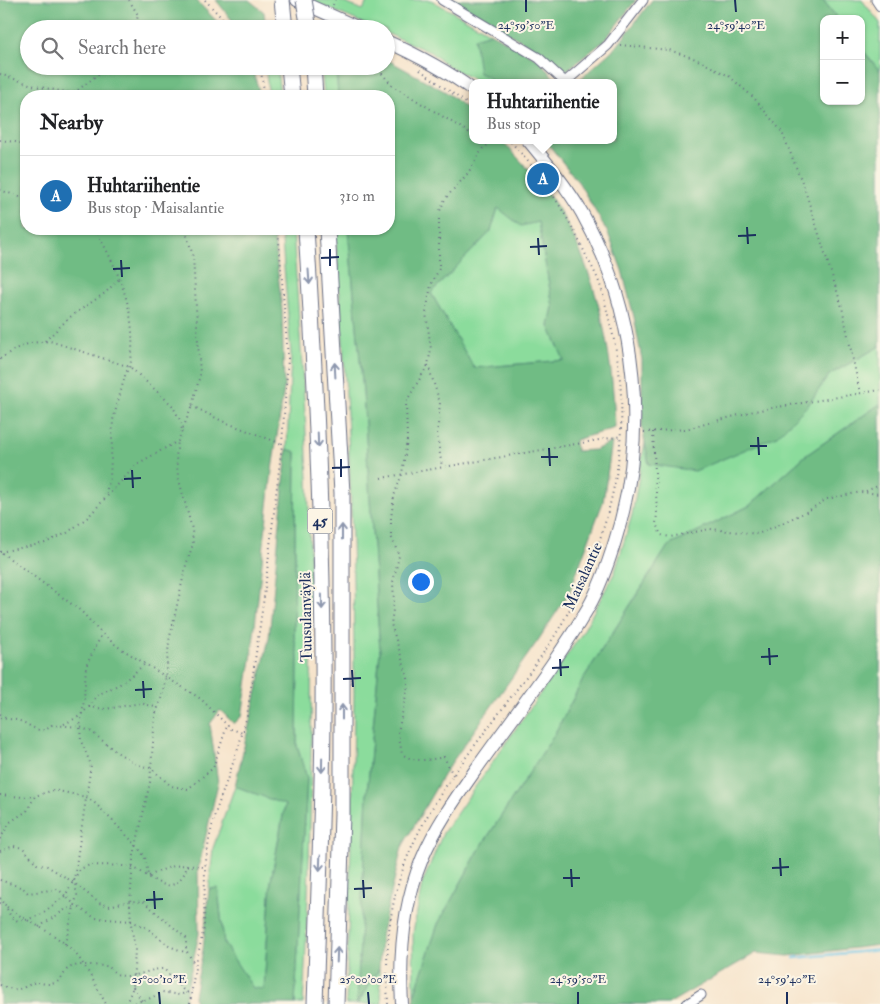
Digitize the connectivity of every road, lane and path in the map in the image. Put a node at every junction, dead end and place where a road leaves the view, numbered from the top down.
1 (129, 0) edge
2 (205, 0) edge
3 (282, 0) edge
4 (297, 0) edge
5 (304, 0) edge
6 (442, 0) edge
7 (643, 0) edge
8 (876, 0) edge
9 (880, 6) edge
10 (137, 20) edge
11 (224, 20) edge
12 (284, 20) edge
13 (307, 20) edge
14 (341, 20) edge
15 (395, 45) edge
16 (608, 45) junction
17 (416, 68) dead end
18 (0, 74) edge
19 (97, 75) edge
20 (262, 75) edge
21 (290, 75) edge
22 (314, 75) edge
23 (382, 75) edge
24 (562, 79) edge
25 (568, 79) edge
26 (469, 87) edge
27 (59, 90) edge
28 (78, 90) edge
29 (264, 90) edge
30 (291, 90) edge
31 (315, 90) edge
32 (469, 105) edge
33 (469, 133) edge
34 (0, 140) edge
35 (20, 144) edge
36 (480, 144) edge
37 (490, 144) edge
38 (513, 144) edge
39 (531, 144) edge
40 (483, 148) junction
41 (0, 190) edge
42 (20, 197) edge
43 (98, 235) edge
44 (187, 235) edge
45 (278, 235) edge
46 (306, 235) edge
47 (327, 235) edge
48 (119, 279) junction
49 (45, 341) junction
50 (0, 359) edge
51 (428, 365) junction
52 (130, 367) junction
53 (880, 390) edge
54 (860, 393) junction
55 (192, 406) junction
56 (182, 431) junction
57 (635, 432) junction
58 (653, 432) junction
59 (621, 437) junction
60 (178, 441) junction
61 (282, 444) junction
62 (442, 468) junction
63 (402, 474) junction
64 (381, 478) dead end
65 (880, 485) edge
66 (864, 492) junction
67 (880, 494) edge
68 (105, 498) junction
69 (0, 553) edge
70 (102, 634) junction
71 (146, 664) junction
72 (166, 676) junction
73 (89, 707) junction
74 (158, 708) junction
75 (0, 714) edge
76 (81, 715) junction
77 (0, 718) edge
78 (9, 720) junction
79 (62, 725) junction
80 (227, 726) junction
81 (80, 727) junction
82 (242, 733) junction
83 (151, 768) junction
84 (0, 795) edge
85 (35, 796) junction
86 (86, 797) junction
87 (0, 839) edge
88 (136, 845) junction
89 (0, 851) edge
90 (187, 864) junction
91 (205, 867) junction
92 (132, 868) junction
93 (149, 876) junction
94 (0, 880) edge
95 (73, 882) junction
96 (65, 896) junction
97 (0, 898) edge
98 (130, 901) junction
99 (0, 903) edge
100 (5, 905) junction
101 (74, 906) junction
102 (26, 920) junction
103 (131, 920) junction
104 (39, 927) junction
105 (65, 944) junction
106 (187, 953) junction
107 (83, 966) junction
108 (196, 966) junction
109 (133, 975) junction
110 (0, 985) edge
111 (133, 987) junction
112 (192, 991) junction
113 (186, 993) junction
114 (701, 996) dead end
115 (142, 1000) junction
116 (106, 1004) edge
117 (126, 1004) edge
118 (130, 1004) edge
119 (144, 1004) edge
120 (190, 1004) edge
121 (315, 1004) edge
122 (336, 1004) edge
123 (402, 1004) edge
124 (687, 1004) edge

1 - 10 path
2 - 11 path
3 - 12 highway, bridge
4 - 14 main road
5 - 13 highway, bridge
6 - 24 street
7 - 16 street
8 - 9 street
15 - 26 main road
16 - 25 street
16 - 54 path
17 - 32 path
18 - 27 path
19 - 28 path
20 - 29 path
21 - 30 highway
22 - 31 highway
23 - 33 path
34 - 35 path
36 - 40 path
37 - 40 path
38 - 59 path
39 - 57 main road, Maisalantie
40 - 51 path
41 - 42 path
43 - 48 path
44 - 55 path
45 - 61 path
46 -> 121 highway, Tuusulanväylä / 45
122 -> 47 highway, 45
48 - 49 path
48 - 52 path
49 - 50 path
49 - 52 path
51 - 62 path
51 - 63 path
52 - 56 path
52 - 68 path
53 - 54 path
54 - 58 path
55 - 56 path
55 - 61 path
56 - 60 path
57 - 58 path
57 - 59 path
57 - 123 main road, Maisalantie
58 - 66 path
59 - 62 path
59 - 63 path
60 - 68 path
60 - 72 path
61 - 82 path
62 - 63 path
63 - 64 path
65 - 66 path
66 - 67 path
68 - 69 path
69 - 70 path
70 - 71 path
70 - 76 path
71 - 72 path
71 - 73 path
72 - 74 path
72 - 80 path
73 - 74 path
73 - 76 path
74 - 83 path
75 - 78 path
76 - 79 path
76 - 81 path
77 - 78 path
78 - 79 path
79 - 81 path
80 - 82 path
80 - 83 path
81 - 83 path
81 - 86 path
82 - 91 path
83 - 88 path
84 - 85 path
85 - 86 path
85 - 87 path
86 - 88 path
86 - 95 path
88 - 92 path
88 - 93 path
89 - 95 path
90 - 91 path
90 - 93 path
90 - 93 path
91 - 108 path
92 - 93 path
92 - 95 path
92 - 98 path
94 - 96 path
95 - 96 path
95 - 98 path
95 - 101 path
96 - 101 path
96 - 102 path
97 - 100 path
98 - 103 path
98 - 106 path
99 - 100 path
100 - 102 path
100 - 102 path
101 - 103 path
101 - 104 path
101 - 105 path
102 - 104 path
103 - 106 path
103 - 109 path
104 - 105 path
105 - 107 path
106 - 108 path
107 - 109 path
107 - 110 path
107 - 116 path
108 - 112 path
109 - 111 path
109 - 113 path
111 - 115 path
111 - 117 path
112 - 113 path
112 - 120 path
113 - 115 path
114 - 124 street
115 - 118 path
115 - 119 path

